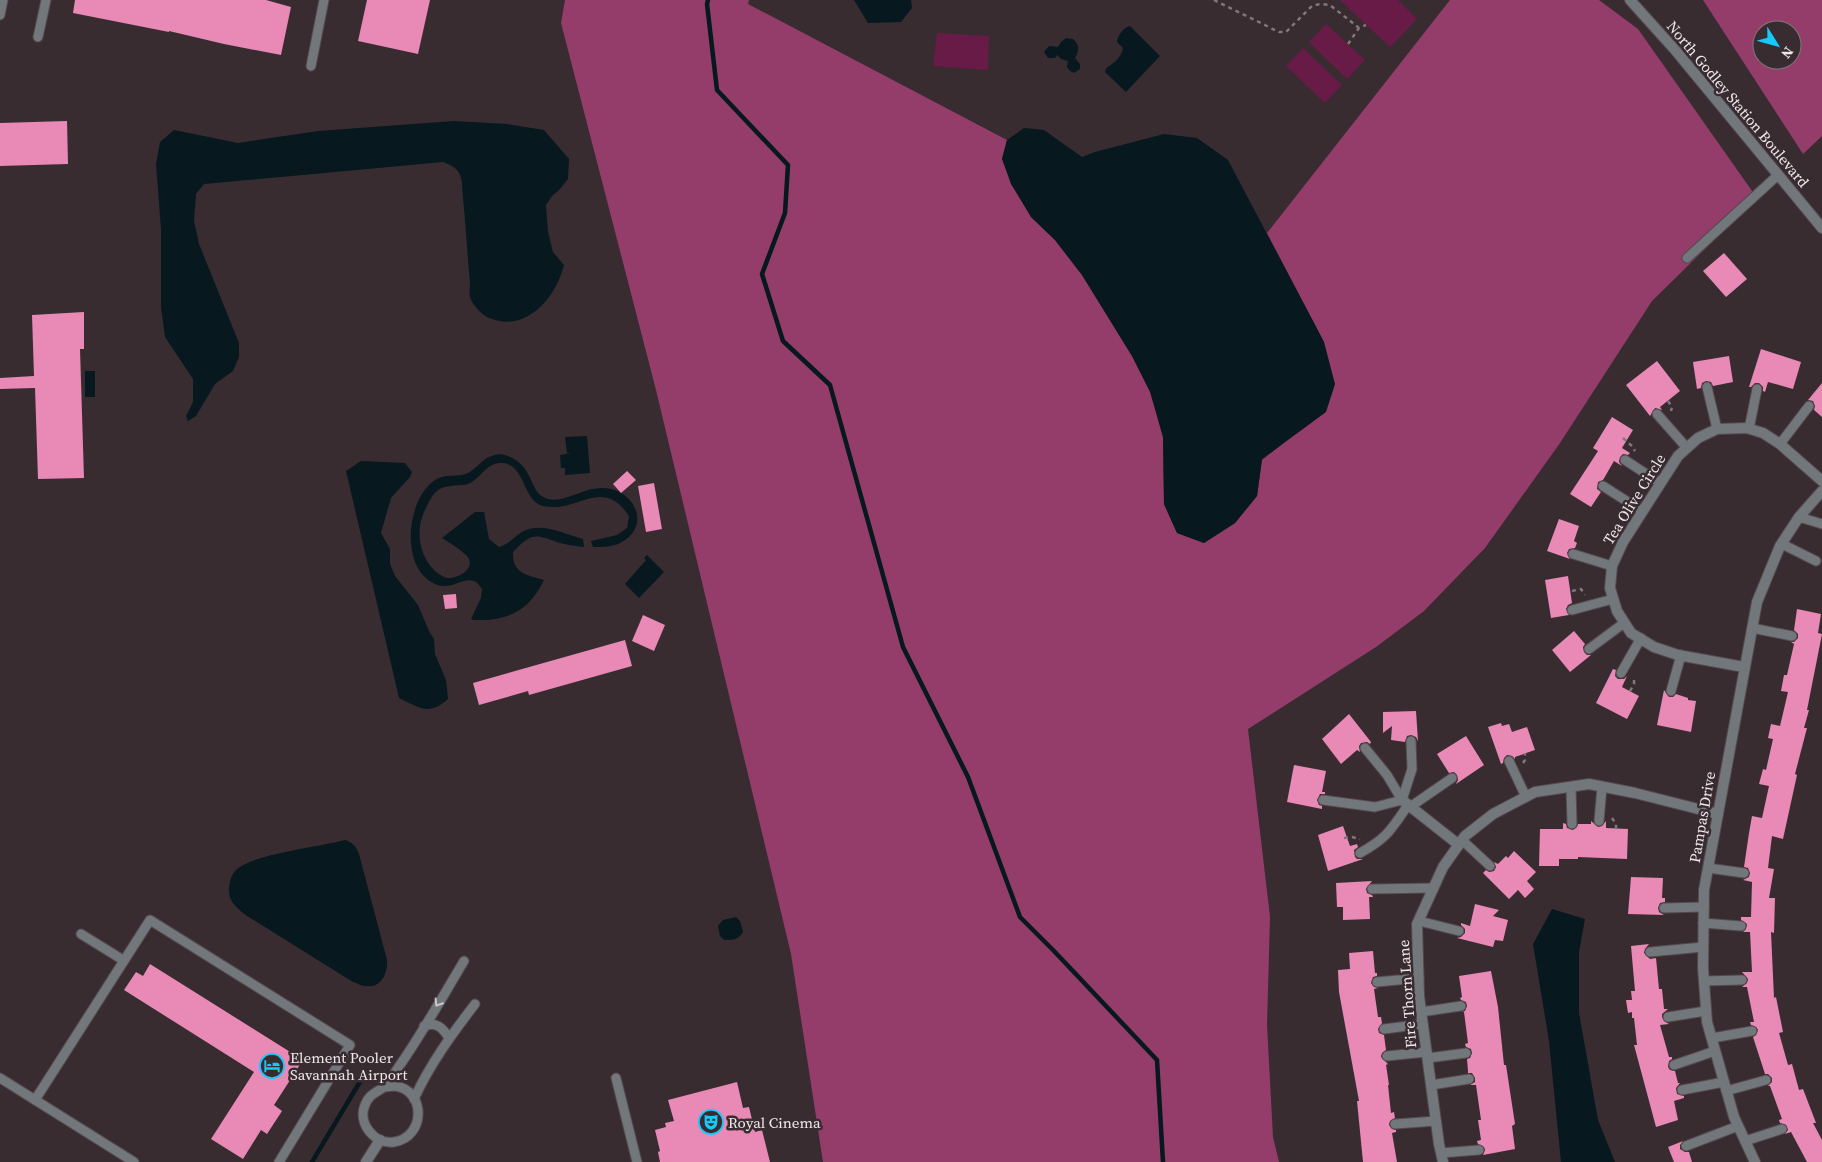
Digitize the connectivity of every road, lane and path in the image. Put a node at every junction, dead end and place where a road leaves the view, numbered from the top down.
1 (3, 0) edge
2 (46, 0) edge
3 (324, 0) edge
4 (1214, 0) edge
5 (1630, 0) edge
6 (0, 15) edge
7 (1366, 25) dead end
8 (1359, 28) junction
9 (38, 37) dead end
10 (1348, 44) dead end
11 (311, 66) dead end
12 (1778, 175) junction
13 (1822, 228) edge
14 (1687, 258) dead end
15 (1708, 387) dead end
16 (1757, 389) dead end
17 (1809, 406) dead end
18 (1656, 414) dead end
19 (1716, 429) junction
20 (1749, 429) junction
21 (1780, 444) junction
22 (1687, 448) junction
23 (1625, 460) dead end
24 (1822, 481) edge
25 (1660, 483) junction
26 (1603, 486) dead end
27 (1822, 491) edge
28 (1642, 511) junction
29 (1799, 517) junction
30 (1822, 524) edge
31 (1782, 544) junction
32 (1573, 554) dead end
33 (1816, 562) dead end
34 (1612, 566) junction
35 (1613, 599) junction
36 (1572, 610) dead end
37 (1624, 623) junction
38 (1752, 628) junction
39 (1792, 636) dead end
40 (1641, 638) junction
41 (1589, 649) dead end
42 (1680, 655) junction
43 (1744, 667) junction
44 (1621, 672) dead end
45 (1671, 691) dead end
46 (1411, 742) dead end
47 (1365, 748) dead end
48 (1510, 761) dead end
49 (1452, 778) dead end
50 (1571, 787) junction
51 (1602, 787) junction
52 (1526, 797) junction
53 (1324, 800) dead end
54 (1407, 804) junction
55 (1718, 814) junction
56 (1599, 821) dead end
57 (1572, 824) dead end
58 (1460, 842) junction
59 (1360, 853) dead end
60 (1490, 866) dead end
61 (1708, 868) junction
62 (1744, 873) dead end
63 (1434, 888) junction
64 (1372, 889) dead end
65 (1704, 907) junction
66 (1664, 908) dead end
67 (1419, 921) junction
68 (1703, 923) junction
69 (1741, 926) dead end
70 (1459, 931) dead end
71 (81, 934) dead end
72 (1703, 947) junction
73 (1650, 952) dead end
74 (123, 960) junction
75 (464, 961) dead end
76 (1419, 978) junction
77 (1742, 980) dead end
78 (1377, 982) dead end
79 (1704, 982) junction
80 (474, 1004) dead end
81 (1462, 1006) dead end
82 (1706, 1011) junction
83 (1421, 1012) junction
84 (1668, 1017) dead end
85 (1423, 1024) junction
86 (424, 1026) junction
87 (1384, 1029) dead end
88 (1752, 1031) dead end
89 (449, 1038) junction
90 (1712, 1038) junction
91 (1715, 1051) junction
92 (1466, 1053) dead end
93 (1427, 1055) junction
94 (1387, 1056) dead end
95 (1674, 1065) dead end
96 (0, 1078) edge
97 (616, 1078) dead end
98 (1469, 1079) dead end
99 (1766, 1080) dead end
100 (1431, 1084) junction
101 (1725, 1086) junction
102 (383, 1087) junction
103 (1682, 1090) dead end
104 (414, 1099) junction
105 (35, 1100) junction
106 (1436, 1121) junction
107 (1395, 1124) dead end
108 (1738, 1126) junction
109 (1782, 1129) dead end
110 (380, 1140) junction
111 (1745, 1141) junction
112 (1686, 1146) dead end
113 (1479, 1150) dead end
114 (1442, 1157) edge
115 (134, 1162) edge
116 (279, 1162) edge
117 (366, 1162) edge
118 (637, 1162) edge
119 (1755, 1162) edge

1 - 6 lane
2 - 9 lane
3 - 11 lane
4 - 8 path
5 - 12 street, North Godley Station Boulevard
7 - 8 path
8 - 10 path
12 - 13 street, North Godley Station Boulevard
12 - 14 lane
15 - 19 lane
16 - 20 lane
17 - 21 lane
18 - 22 lane
19 - 20 street, Tea Olive Circle
19 - 22 street, Tea Olive Circle
20 - 21 street, Tea Olive Circle
21 - 24 street, Tea Olive Circle
22 - 25 street, Tea Olive Circle
23 - 25 lane
25 - 28 street, Tea Olive Circle
26 - 28 lane
27 - 29 street, Pampas Drive
28 - 34 street, Tea Olive Circle
29 - 30 lane
29 - 31 street, Pampas Drive
31 - 33 lane
31 - 38 street, Pampas Drive
32 - 34 lane
34 - 35 street, Tea Olive Circle
35 - 36 lane
35 - 37 street, Tea Olive Circle
37 - 40 street, Tea Olive Circle
37 - 41 lane
38 - 39 lane
38 - 43 street, Pampas Drive
40 - 42 street, Tea Olive Circle
40 - 44 lane
42 - 43 street, Tea Olive Circle
42 - 45 lane
43 - 55 street, Pampas Drive
46 - 54 lane
47 - 54 lane
48 - 52 lane
49 - 54 lane
50 - 51 street, Fire Thorn Lane
50 - 52 street, Fire Thorn Lane
50 - 57 lane
51 - 55 street, Fire Thorn Lane
51 - 56 lane
52 - 58 street, Fire Thorn Lane
53 - 54 lane
54 - 58 street
54 - 59 lane
55 - 61 street, Pampas Drive
58 - 60 lane
58 - 63 street, Fire Thorn Lane
61 - 62 lane
61 - 65 street, Pampas Drive
63 - 64 lane
63 - 67 street, Fire Thorn Lane
65 - 66 lane
65 - 68 street, Pampas Drive
67 - 70 lane
67 - 76 street, Fire Thorn Lane
68 - 69 lane
68 - 72 street, Pampas Drive
71 - 74 lane
72 - 73 lane
72 - 79 street, Pampas Drive
74 - 105 lane
74 - 116 lane
75 -> 86 lane
76 - 78 lane
76 - 83 street, Fire Thorn Lane
77 - 79 lane
79 - 82 street, Pampas Drive
80 - 89 lane
81 - 83 lane
82 - 84 lane
82 - 90 street, Pampas Drive
83 - 85 street, Fire Thorn Lane
85 - 87 lane
85 - 93 street, Fire Thorn Lane
86 - 89 lane
86 - 102 lane
88 - 90 lane
89 - 104 lane
90 - 91 street, Pampas Drive
91 - 95 lane
91 - 101 street, Pampas Drive
92 - 93 lane
93 - 94 lane
93 - 100 street, Fire Thorn Lane
96 - 105 lane
97 - 118 lane
98 - 100 lane
99 - 101 lane
100 - 106 street, Fire Thorn Lane
101 - 103 lane
101 - 108 street, Pampas Drive
102 - 104 lane
102 - 110 lane
104 - 110 lane
105 - 115 lane
106 - 107 lane
106 - 114 street, Fire Thorn Lane
108 - 111 street, Pampas Drive
108 - 112 lane
109 - 111 lane
110 - 117 street
111 - 119 street, Pampas Drive
113 - 114 lane

